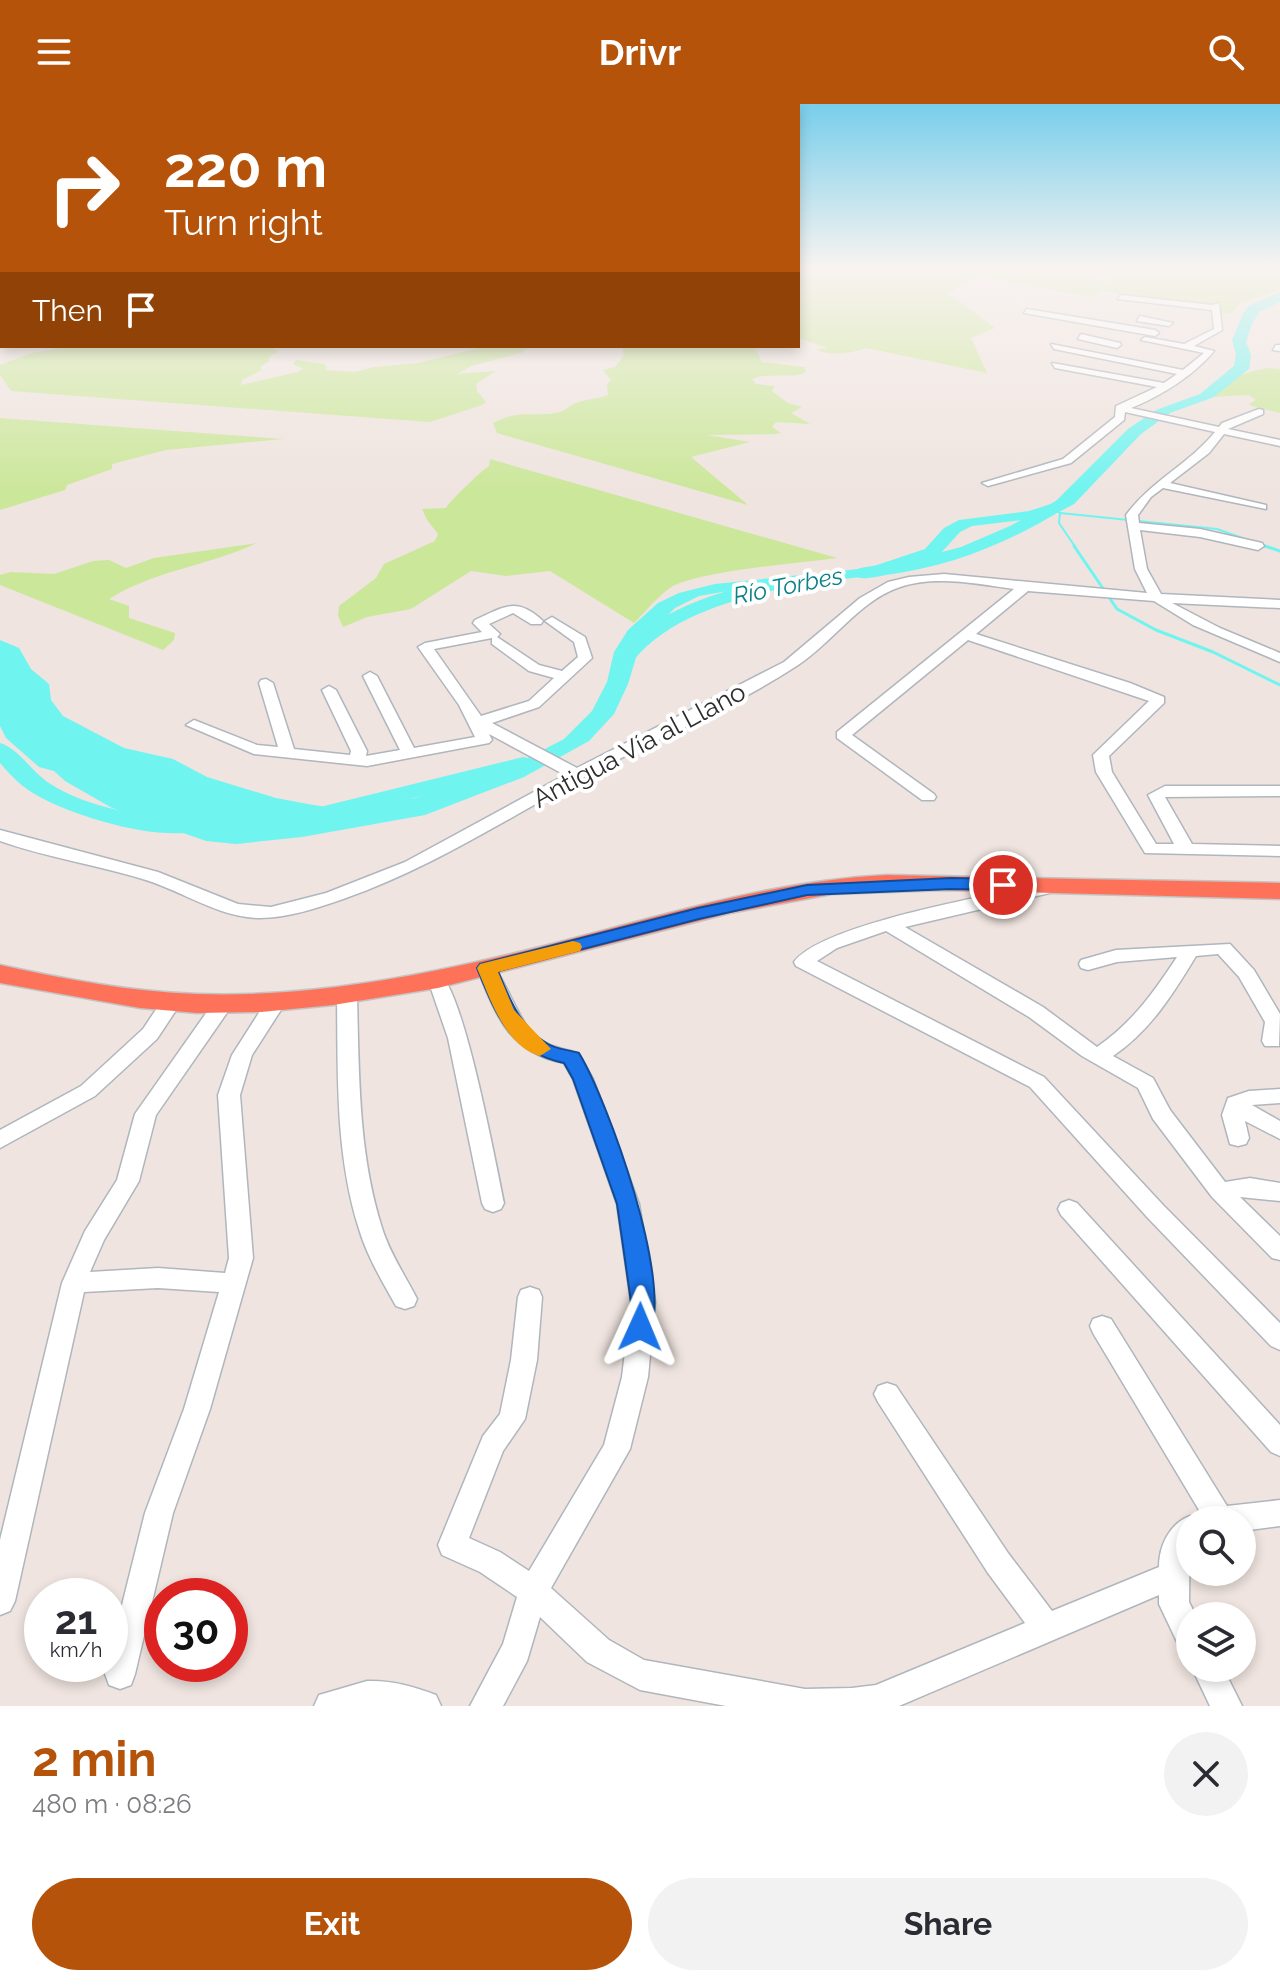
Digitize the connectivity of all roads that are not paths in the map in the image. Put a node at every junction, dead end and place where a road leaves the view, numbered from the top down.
1 (1103, 342) edge
2 (1142, 342) edge
3 (1157, 342) edge
4 (1194, 342) edge
5 (1054, 346) dead end
6 (1186, 346) junction
7 (1152, 353) dead end
8 (1102, 354) junction
9 (1062, 355) dead end
10 (1167, 357) dead end
11 (1178, 359) dead end
12 (1055, 365) dead end
13 (1199, 365) junction
14 (1185, 373) junction
15 (1174, 379) junction
16 (1089, 383) dead end
17 (1162, 385) junction
18 (1151, 394) junction
19 (1120, 408) junction
20 (1259, 412) dead end
21 (1220, 430) junction
22 (1280, 443) edge
23 (988, 483) dead end
24 (1160, 484) junction
25 (1262, 507) dead end
26 (1133, 520) junction
27 (1218, 524) dead end
28 (1258, 546) dead end
29 (1026, 586) junction
30 (1156, 597) junction
31 (1280, 604) edge
32 (536, 621) dead end
33 (552, 621) dead end
34 (966, 635) junction
35 (497, 641) dead end
36 (1280, 658) edge
37 (370, 676) dead end
38 (562, 676) junction
39 (266, 683) dead end
40 (329, 690) dead end
41 (479, 722) junction
42 (194, 725) dead end
43 (287, 751) junction
44 (409, 754) junction
45 (357, 759) junction
46 (577, 775) junction
47 (1280, 791) edge
48 (928, 797) dead end
49 (0, 835) edge
50 (1186, 850) junction
51 (1280, 851) edge
52 (1055, 886) junction
53 (1280, 891) edge
54 (889, 925) junction
55 (1190, 951) junction
56 (1088, 964) dead end
57 (487, 968) junction
58 (0, 974) edge
59 (438, 980) junction
60 (347, 996) junction
61 (172, 1001) junction
62 (276, 1002) junction
63 (223, 1004) junction
64 (1272, 1041) dead end
65 (1098, 1056) junction
66 (1280, 1096) edge
67 (1235, 1105) junction
68 (1280, 1131) edge
69 (1238, 1138) dead end
70 (0, 1140) edge
71 (1220, 1191) junction
72 (1280, 1192) edge
73 (493, 1203) dead end
74 (1069, 1209) dead end
75 (1280, 1251) edge
76 (74, 1283) junction
77 (235, 1284) junction
78 (530, 1297) dead end
79 (405, 1299) dead end
80 (1102, 1326) dead end
81 (1280, 1339) edge
82 (887, 1394) dead end
83 (1280, 1444) edge
84 (1213, 1506) edge
85 (1280, 1513) edge
86 (1256, 1516) edge
87 (1176, 1547) edge
88 (1174, 1575) junction
89 (533, 1591) junction
90 (0, 1601) edge
91 (1176, 1608) edge
92 (1048, 1630) junction
93 (128, 1641) edge
94 (1214, 1682) edge
95 (330, 1706) edge
96 (425, 1706) edge
97 (486, 1706) edge
98 (1226, 1706) edge

1 - 8 street
2 - 7 street
3 - 6 street
4 - 6 street
5 - 8 street
6 - 10 street
6 - 13 street
8 - 14 street
9 - 15 street
11 - 13 street
12 - 17 street
13 - 14 street
14 - 15 street
15 - 17 street
16 - 18 street
17 - 18 street
18 - 19 street
19 - 21 street
19 - 23 street
20 - 21 street
21 - 22 street
21 - 24 street
24 - 25 street
24 - 26 street
26 - 27 street
26 - 28 street
26 - 30 street
29 - 30 street, Antigua Vía al Llano
29 - 34 street
29 - 46 street, Antigua Vía al Llano
30 - 31 street, Antigua Vía al Llano
30 - 36 street
32 - 41 street
33 - 38 street
34 - 48 street
34 - 50 street
35 - 38 street
37 - 44 street
38 - 41 street
39 - 43 street
40 - 45 street
41 - 44 street
41 - 46 street
42 - 43 street
43 - 45 street
44 - 45 street
46 - 49 street, Antigua Vía al Llano
47 - 50 street
50 - 51 street
52 - 53 highway
52 - 54 street
52 - 57 highway
54 - 65 street
54 - 81 street
55 - 56 street
55 - 64 street
55 - 65 street
57 - 59 highway
57 - 89 street
58 - 61 highway
59 - 60 highway
59 - 73 street
60 - 62 highway
60 - 79 street
61 - 63 highway
61 - 70 street
62 - 63 highway
62 - 77 street
63 - 76 street
65 - 71 street
66 - 67 street
67 - 68 street
67 - 69 street
71 - 72 street
71 - 75 street
74 - 83 street
76 - 77 street
76 - 90 street
77 - 93 street
78 - 89 street
80 - 84 street
82 - 92 street
85 - 86 street
87 - 88 street
88 - 91 street
88 - 92 street
89 - 92 street
89 - 97 street
94 - 98 street
95 - 96 street

